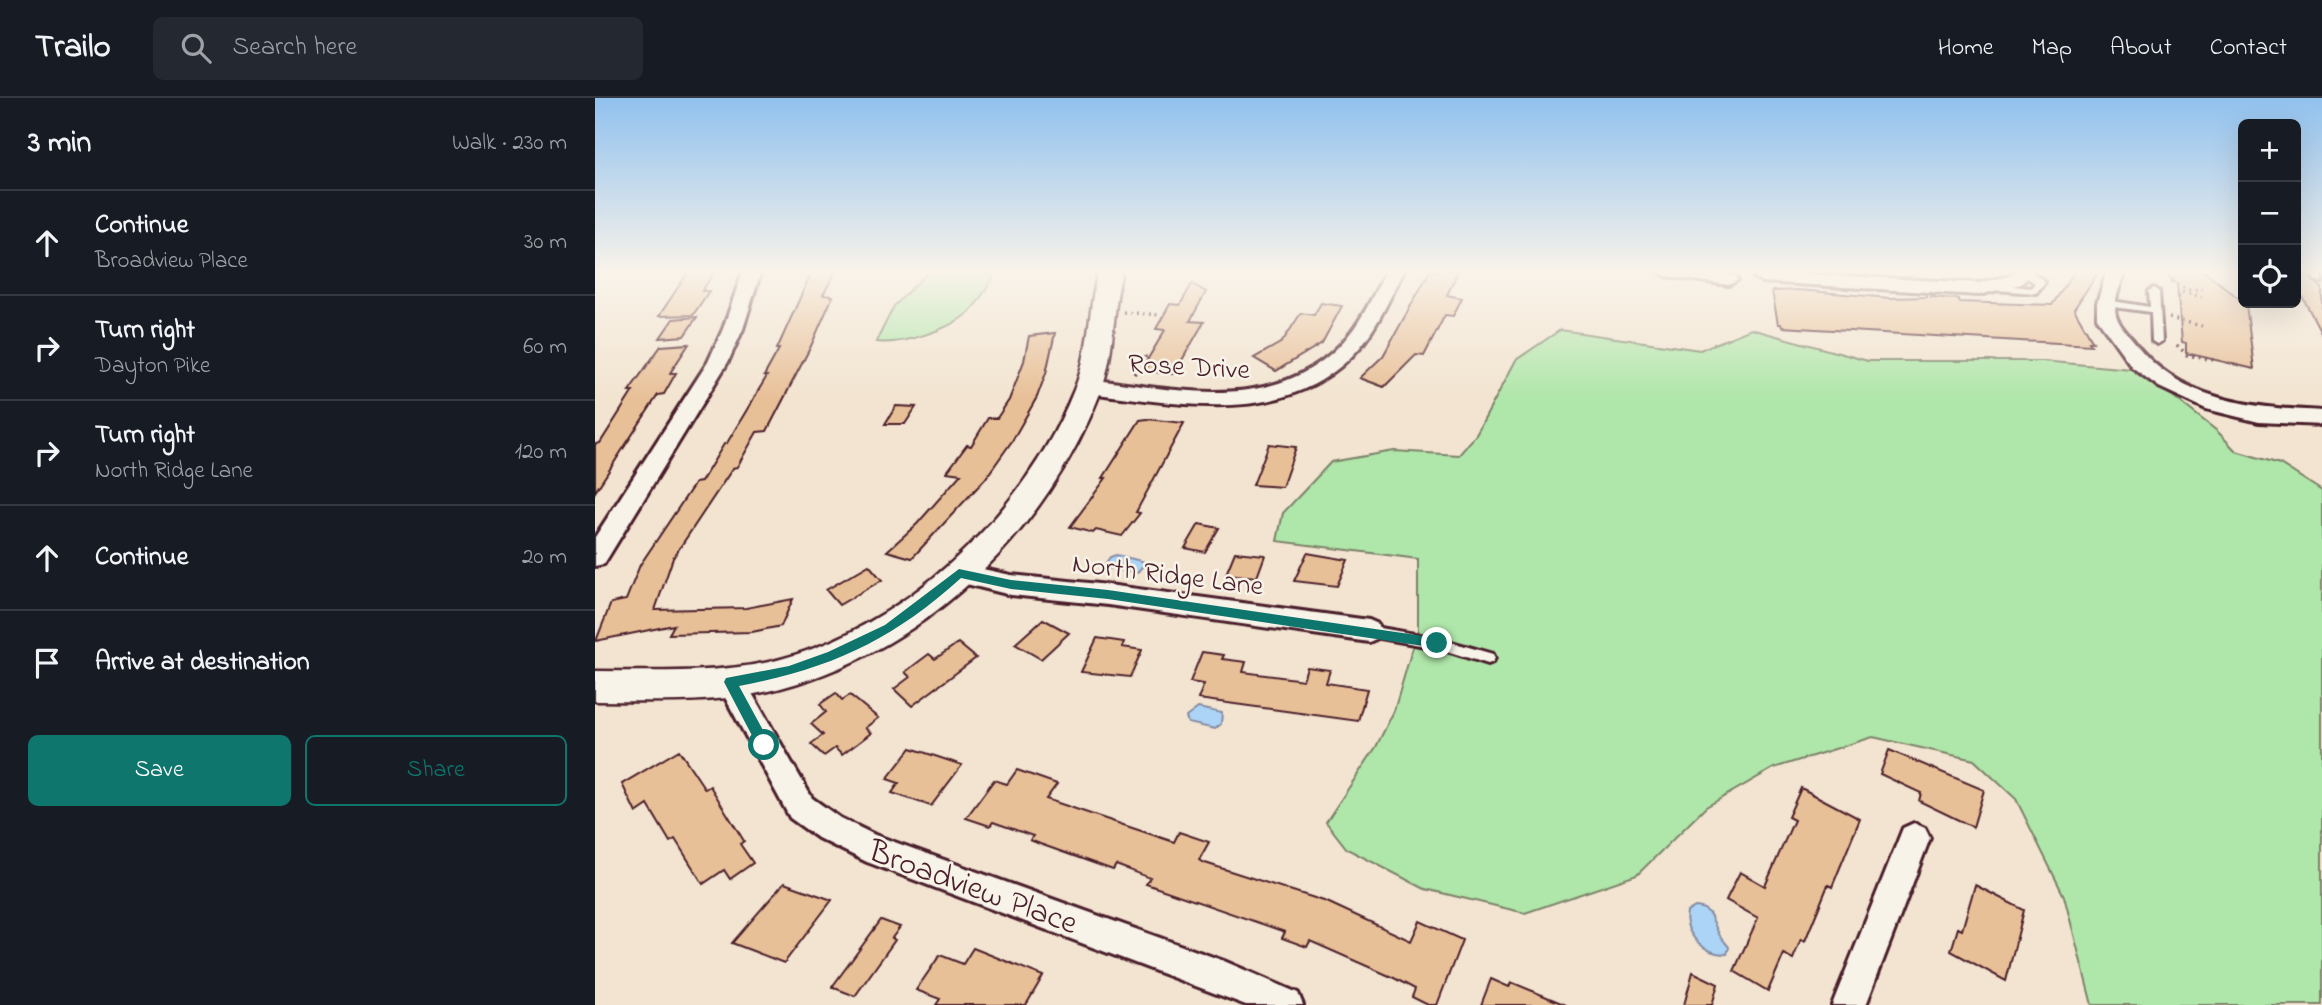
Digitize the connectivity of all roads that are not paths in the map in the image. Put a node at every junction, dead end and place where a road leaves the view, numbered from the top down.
1 (738, 313) edge
2 (1104, 313) edge
3 (1370, 313) edge
4 (2107, 313) edge
5 (2155, 313) edge
6 (2157, 341) dead end
7 (1089, 386) junction
8 (2322, 418) edge
9 (595, 557) edge
10 (959, 573) junction
11 (1369, 631) joint
12 (1488, 657) dead end
13 (731, 682) junction
14 (595, 686) edge
15 (1914, 838) dead end
16 (1286, 1005) edge
17 (1849, 1005) edge

1 - 9 street
2 - 7 street
3 - 7 street, Rose Drive
4 - 8 street
5 - 6 lane
7 - 10 street
10 - 11 street, North Ridge Lane
10 - 13 street
11 - 12 lane
13 - 14 street
13 - 16 street, Broadview Place
15 - 17 street

